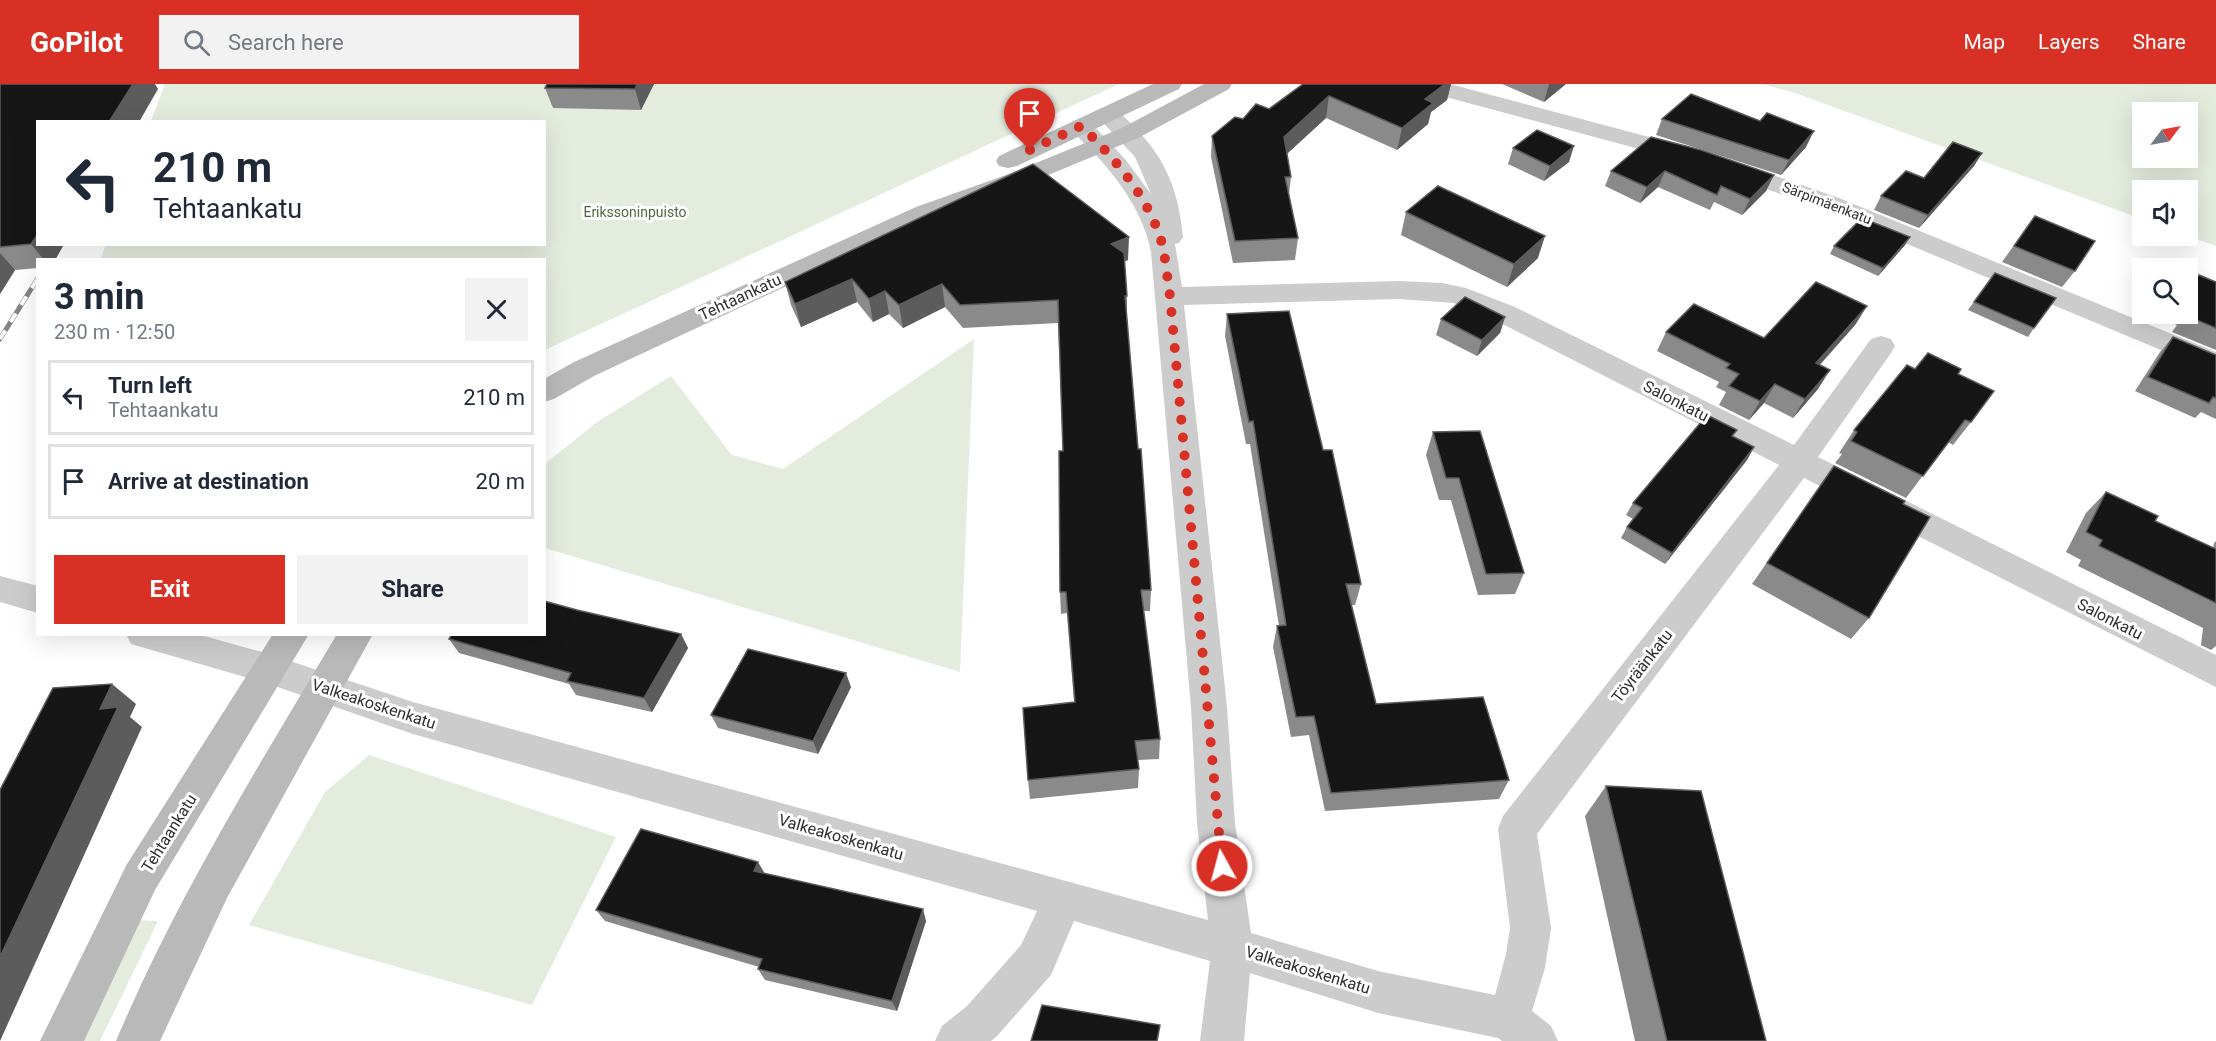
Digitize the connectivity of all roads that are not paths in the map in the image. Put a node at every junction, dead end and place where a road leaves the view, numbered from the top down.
1 (1172, 84) edge
2 (1221, 84) edge
3 (1424, 84) edge
4 (1107, 114) junction
5 (1081, 126) junction
6 (1130, 133) junction
7 (1101, 146) junction
8 (925, 212) junction
9 (1168, 284) junction
10 (1881, 346) dead end
11 (2216, 363) edge
12 (548, 391) edge
13 (1798, 463) junction
14 (0, 589) edge
15 (36, 599) edge
16 (150, 636) edge
17 (291, 636) edge
18 (355, 636) edge
19 (269, 669) junction
20 (2216, 672) edge
21 (325, 687) junction
22 (1063, 899) junction
23 (1232, 946) junction
24 (1522, 1030) edge
25 (62, 1041) edge
26 (138, 1041) edge
27 (957, 1041) edge
28 (1222, 1041) edge

1 - 4 main road, Tehtaankatu
2 - 6 main road, Tehtaankatu
3 - 11 street, Särpimäenkatu
4 - 5 main road, Tehtaankatu
4 - 6 street
5 - 7 street
5 - 8 main road, Tehtaankatu
6 - 7 main road, Tehtaankatu
6 - 9 street
7 - 8 main road, Tehtaankatu
7 - 9 street
8 - 12 main road, Tehtaankatu
9 - 13 street, Salonkatu
9 - 23 street
10 - 13 street, Töyräänkatu
13 - 20 street, Salonkatu
13 - 24 street, Töyräänkatu
14 - 15 street
16 - 19 street, Valkeakoskenkatu
17 - 19 main road, Tehtaankatu
18 - 21 main road
19 - 21 street, Valkeakoskenkatu
19 - 25 main road, Tehtaankatu
21 - 22 street, Valkeakoskenkatu
21 - 26 main road
22 - 23 street, Valkeakoskenkatu
22 - 27 street
23 - 24 street, Valkeakoskenkatu
23 - 28 street

